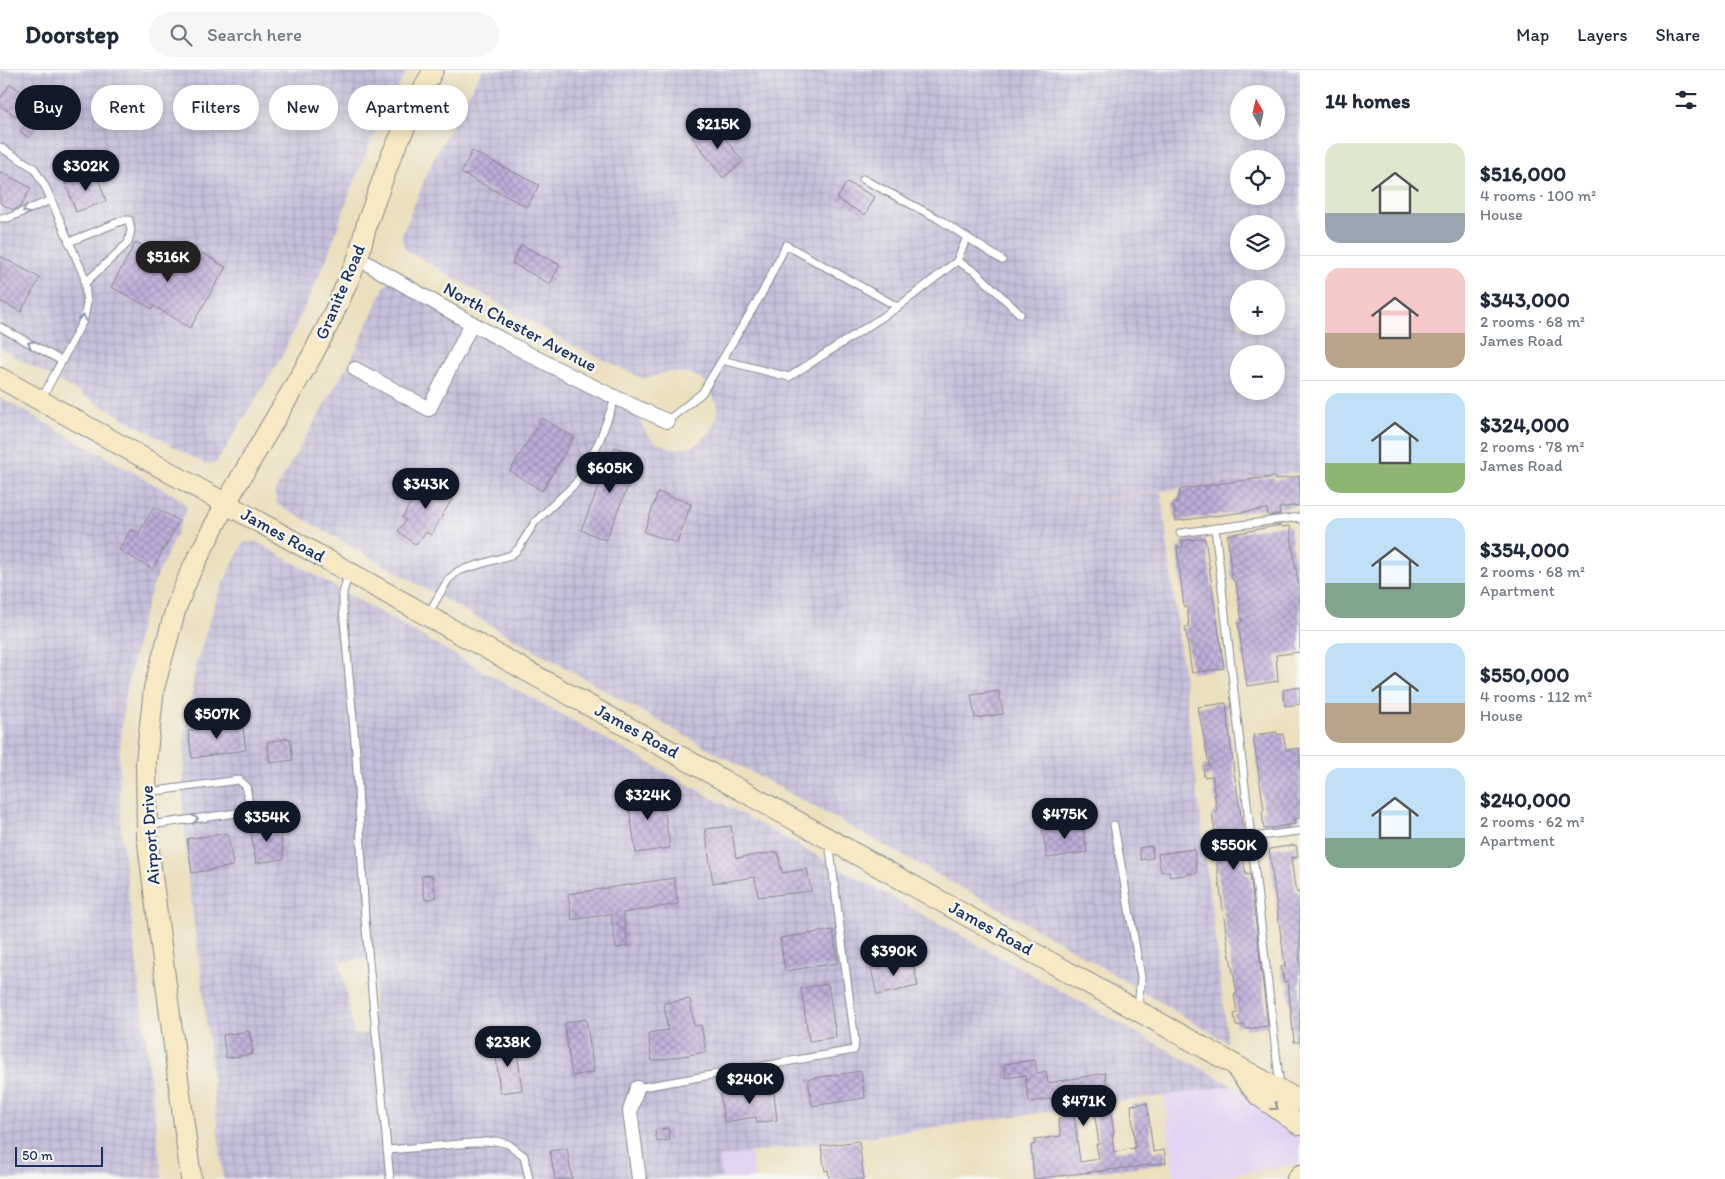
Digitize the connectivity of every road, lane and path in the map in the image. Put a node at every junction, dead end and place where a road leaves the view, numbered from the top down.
1 (432, 70) edge
2 (0, 147) edge
3 (863, 179) dead end
4 (51, 200) junction
5 (0, 218) edge
6 (967, 237) junction
7 (69, 242) junction
8 (358, 258) junction
9 (1002, 260) dead end
10 (957, 261) junction
11 (85, 283) junction
12 (898, 307) junction
13 (1020, 314) dead end
14 (472, 323) junction
15 (0, 327) edge
16 (722, 360) junction
17 (62, 361) junction
18 (355, 369) dead end
19 (0, 378) edge
20 (615, 399) junction
21 (41, 401) junction
22 (667, 421) joint
23 (226, 503) junction
24 (1300, 518) edge
25 (1215, 528) junction
26 (1180, 533) dead end
27 (349, 571) junction
28 (427, 615) junction
29 (145, 793) junction
30 (1114, 825) dead end
31 (147, 826) junction
32 (1300, 831) edge
33 (828, 837) junction
34 (1251, 837) junction
35 (1137, 1010) junction
36 (1229, 1061) junction
37 (637, 1088) joint
38 (1281, 1090) junction
39 (1300, 1101) edge
40 (1300, 1125) edge
41 (387, 1150) junction
42 (1300, 1175) edge
43 (191, 1179) edge
44 (390, 1179) edge
45 (529, 1179) edge
46 (639, 1179) edge
47 (1297, 1179) edge

1 - 8 main road, Granite Road
2 - 4 lane
3 - 6 lane
4 -> 5 lane
4 - 7 lane
6 - 9 lane
6 - 10 lane
7 - 11 lane
7 - 11 lane
8 - 14 street, North Chester Avenue
8 - 23 main road, Granite Road
10 - 12 lane
10 - 13 lane
17 -> 11 lane
12 - 16 lane
12 - 16 lane
14 - 18 street
14 - 20 street, North Chester Avenue
17 -> 15 lane
16 - 22 lane
17 - 21 lane
19 - 21 main road, James Road
20 - 22 street, North Chester Avenue
20 - 28 lane
21 - 23 main road, James Road
23 - 27 main road, James Road
23 - 29 main road, Airport Drive
24 - 25 lane
25 - 26 lane
25 - 34 lane
27 - 28 main road, James Road
27 - 41 lane
28 - 33 main road, James Road
29 - 31 main road, Airport Drive
31 -> 29 lane
30 - 35 lane
31 - 43 main road, Airport Drive
32 - 34 lane
33 - 35 main road, James Road
33 - 37 lane
34 - 38 lane
35 - 36 main road, James Road
36 - 38 main road, James Road
36 -> 40 main road
37 - 46 street
38 - 39 main road, James Road
41 - 44 lane
41 - 45 lane
42 - 47 main road

